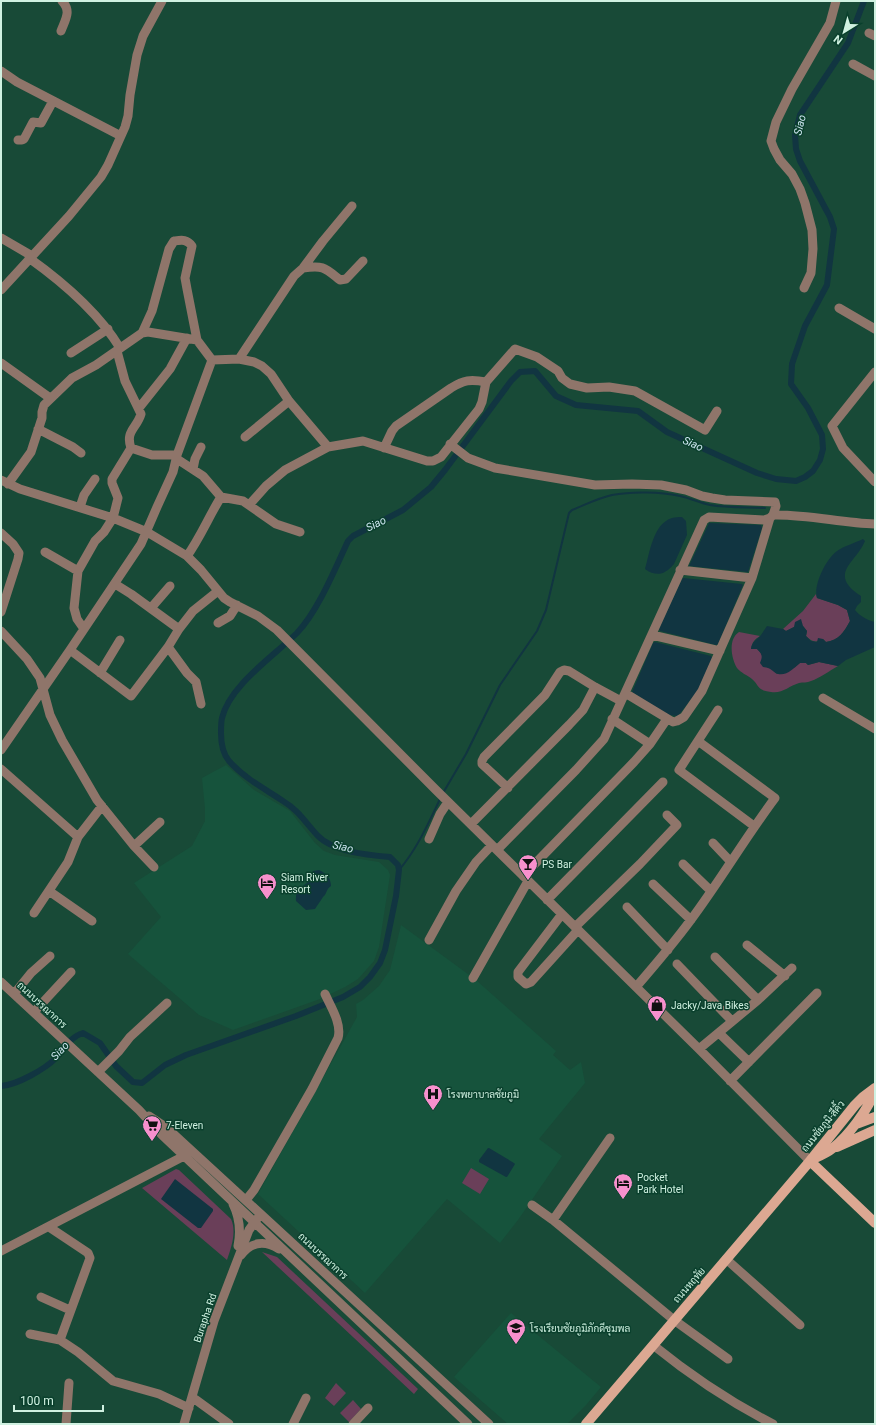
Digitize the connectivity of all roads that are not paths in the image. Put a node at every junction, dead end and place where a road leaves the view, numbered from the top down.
1 (62, 1) edge
2 (162, 1) edge
3 (836, 1) edge
4 (61, 31) dead end
5 (853, 64) dead end
6 (1, 71) edge
7 (875, 76) edge
8 (53, 101) junction
9 (121, 136) junction
10 (18, 140) dead end
11 (352, 206) dead end
12 (1, 238) edge
13 (31, 257) junction
14 (363, 261) dead end
15 (304, 268) junction
16 (804, 288) dead end
17 (1, 290) edge
18 (839, 308) dead end
19 (108, 329) junction
20 (875, 329) edge
21 (142, 333) junction
22 (187, 338) junction
23 (197, 340) junction
24 (119, 349) junction
25 (71, 353) dead end
26 (239, 359) junction
27 (212, 360) junction
28 (1, 363) edge
29 (875, 372) edge
30 (486, 382) junction
31 (50, 398) junction
32 (289, 401) junction
33 (139, 408) junction
34 (717, 411) dead end
35 (38, 429) junction
36 (245, 436) dead end
37 (451, 445) junction
38 (201, 447) dead end
39 (328, 447) junction
40 (131, 448) junction
41 (384, 448) junction
42 (81, 453) dead end
43 (177, 457) junction
44 (193, 469) junction
45 (95, 479) dead end
46 (5, 482) edge
47 (875, 482) edge
48 (221, 497) junction
49 (249, 505) junction
50 (80, 507) junction
51 (773, 512) junction
52 (113, 518) junction
53 (875, 524) edge
54 (147, 532) junction
55 (300, 532) dead end
56 (1, 533) edge
57 (45, 552) dead end
58 (187, 556) junction
59 (680, 570) junction
60 (78, 571) junction
61 (752, 578) junction
62 (115, 584) junction
63 (170, 586) dead end
64 (218, 591) junction
65 (3, 599) edge
66 (237, 605) junction
67 (151, 608) junction
68 (1, 612) edge
69 (218, 623) dead end
70 (179, 629) junction
71 (84, 630) junction
72 (1, 631) edge
73 (652, 635) junction
74 (120, 640) dead end
75 (168, 647) junction
76 (70, 650) junction
77 (720, 651) junction
78 (100, 673) junction
79 (44, 687) junction
80 (595, 687) junction
81 (623, 697) junction
82 (823, 698) dead end
83 (201, 704) dead end
84 (718, 710) dead end
85 (612, 719) junction
86 (666, 719) junction
87 (875, 729) edge
88 (698, 741) junction
89 (650, 744) junction
90 (1, 750) edge
91 (1, 769) edge
92 (664, 782) dead end
93 (508, 788) junction
94 (446, 800) junction
95 (102, 806) junction
96 (667, 815) dead end
97 (160, 822) dead end
98 (471, 824) junction
99 (754, 826) junction
100 (78, 837) junction
101 (429, 839) dead end
102 (713, 843) dead end
103 (134, 846) junction
104 (494, 847) junction
105 (730, 861) junction
106 (683, 864) dead end
107 (154, 867) dead end
108 (526, 878) junction
109 (653, 884) dead end
110 (49, 890) junction
111 (711, 891) junction
112 (548, 900) junction
113 (627, 907) dead end
114 (34, 913) dead end
115 (562, 914) junction
116 (691, 920) junction
117 (92, 921) dead end
118 (576, 928) junction
119 (429, 940) dead end
120 (747, 945) dead end
121 (668, 950) junction
122 (50, 956) dead end
123 (715, 957) dead end
124 (677, 964) dead end
125 (792, 968) dead end
126 (71, 972) dead end
127 (785, 976) junction
128 (473, 978) dead end
129 (1, 982) edge
130 (636, 987) junction
131 (818, 993) dead end
132 (14, 994) junction
133 (325, 994) dead end
134 (758, 1000) junction
135 (168, 1003) dead end
136 (34, 1012) junction
137 (732, 1021) junction
138 (719, 1033) junction
139 (699, 1049) junction
140 (749, 1062) junction
141 (102, 1069) junction
142 (730, 1081) junction
143 (875, 1089) edge
144 (855, 1106) junction
145 (875, 1117) edge
146 (856, 1124) junction
147 (875, 1130) edge
148 (610, 1138) dead end
149 (828, 1145) junction
150 (188, 1153) junction
151 (810, 1161) junction
152 (230, 1199) junction
153 (246, 1200) junction
154 (532, 1205) dead end
155 (262, 1215) junction
156 (553, 1220) junction
157 (255, 1222) junction
158 (875, 1223) edge
159 (49, 1227) junction
160 (1, 1251) edge
161 (290, 1256) junction
162 (726, 1259) junction
163 (313, 1262) junction
164 (236, 1263) junction
165 (305, 1270) junction
166 (41, 1297) dead end
167 (70, 1310) junction
168 (674, 1320) junction
169 (800, 1325) dead end
170 (30, 1334) dead end
171 (396, 1338) junction
172 (60, 1340) junction
173 (653, 1345) junction
174 (388, 1348) junction
175 (728, 1360) dead end
176 (69, 1383) dead end
177 (192, 1397) junction
178 (306, 1398) dead end
179 (463, 1401) junction
180 (189, 1408) junction
181 (368, 1408) dead end
182 (454, 1411) junction
183 (66, 1424) edge
184 (184, 1424) edge
185 (229, 1424) edge
186 (293, 1424) edge
187 (353, 1424) edge
188 (468, 1424) edge
189 (489, 1424) edge
190 (586, 1424) edge
191 (773, 1424) edge

1 - 4 street
2 - 9 street
3 - 16 street
5 - 7 street
6 - 8 street
8 - 9 street
8 - 10 street
9 - 13 street
11 - 15 street
12 - 13 street
13 - 17 street
13 - 19 street
14 - 15 street
15 - 26 street
18 - 20 street
19 - 24 street
19 - 25 street
21 - 22 street
21 - 23 street
21 - 24 street
22 - 23 street
22 - 33 street
23 - 27 street
24 - 31 street
24 - 33 street
26 - 27 street
26 - 32 street
27 - 43 street
28 - 31 street
29 - 47 street
30 - 34 street
30 - 37 street
30 - 41 street
31 - 35 street
32 - 36 street
32 - 39 street
33 - 40 street
35 - 42 street
35 - 46 street
37 - 41 street
37 - 51 street
38 - 44 street
39 - 41 street
39 - 49 street
40 - 43 street
40 - 52 street
43 - 44 street
43 - 54 street
44 - 48 street
45 - 50 street
46 - 50 street
48 - 49 street
48 - 58 street
49 - 55 street
50 - 52 street
51 - 53 street
51 - 59 street
51 - 61 street
52 - 54 street
52 - 60 street
54 - 58 street
54 - 62 street
56 - 65 street
57 - 60 street
58 - 64 street
59 - 61 street
59 - 73 street
60 - 71 street
61 - 77 street
62 - 67 street
62 - 71 street
63 - 67 street
64 - 66 street
64 - 70 street
65 - 68 street
66 - 69 street
66 - 94 street
67 - 70 street
70 - 75 street
71 - 76 street
72 - 79 street
73 - 77 street
73 - 81 street
74 - 78 street
75 - 78 street
75 - 83 street
76 - 78 street
76 - 79 street
77 - 86 street
79 - 90 street
79 - 95 street
80 - 81 street
80 - 93 street
80 - 93 street
81 - 85 street
81 - 86 street
82 - 87 street
84 - 88 street
85 - 89 street
85 - 104 street
86 - 89 street
88 - 99 street
88 - 99 street
89 - 108 street
91 - 100 street
92 - 112 street
93 - 98 street
94 - 98 street
94 - 101 street
95 - 100 street
95 - 103 street
96 - 118 street
97 - 103 street
98 - 104 street
99 - 105 street
100 - 110 street
102 - 105 street
103 - 107 street
104 - 108 street
104 - 119 street
105 - 111 street
106 - 111 street
108 - 112 street
108 - 128 street
109 - 116 street
110 - 114 street
110 - 117 street
111 - 116 street
112 - 115 street
113 - 121 street
115 - 118 street
115 - 118 street
116 - 121 street
118 - 130 street
120 - 127 street
121 - 130 street
122 - 132 street
123 - 134 street
124 - 137 street
125 - 127 street
126 - 136 street
127 - 134 street
129 - 132 street, ถนนบรรณาการ
130 - 139 street
131 - 140 street
132 - 136 street, ถนนบรรณาการ
133 - 153 street
134 - 137 street
135 - 141 street
136 - 141 street, ถนนบรรณาการ
137 - 138 street
138 - 139 street
138 - 140 street
139 - 142 street
140 - 142 street
141 - 150 street, ถนนบรรณาการ
142 - 151 street
143 - 144 main road, ถนนชัยภูมิ-สีคิ้ว
143 - 146 main road, ถนนชัยภูมิ-สีคิ้ว
144 - 146 main road
144 - 149 main road, ถนนชัยภูมิ-สีคิ้ว
145 - 146 main road
146 - 147 main road
146 - 149 main road, ถนนชัยภูมิ-สีคิ้ว
147 - 149 main road
148 - 156 street
149 - 151 main road, ถนนชัยภูมิ-สีคิ้ว
150 - 152 street, ถนนบรรณาการ
150 - 153 street, ถนนบรรณาการ
150 - 159 street
151 - 158 main road
151 - 162 main road, ถนนหฤทัย
152 - 157 street, ถนนบรรณาการ
152 - 164 street
153 - 155 street, ถนนบรรณาการ
154 - 156 street
155 - 157 street, Burapha Rd
155 - 163 street, ถนนบรรณาการ
156 - 168 street
157 - 161 street, ถนนบรรณาการ
157 - 164 street, Burapha Rd
159 - 160 street
159 - 167 street
161 - 164 street
161 - 165 street, ถนนบรรณาการ
162 - 168 main road, ถนนหฤทัย
162 - 169 street
163 - 165 street
163 - 171 street, ถนนบรรณาการ
164 - 177 street, Burapha Rd
165 - 174 street, ถนนบรรณาการ
166 - 167 street
167 - 172 street
168 - 173 main road, ถนนหฤทัย
168 - 175 street
170 - 172 street
171 - 174 street
171 - 179 street, ถนนบรรณาการ
172 - 180 street
173 - 190 main road, ถนนหฤทัย
173 - 191 street
174 - 182 street, ถนนบรรณาการ
176 - 183 street
177 - 180 street, Burapha Rd
177 - 185 street
178 - 186 street
179 - 182 street
179 - 189 street, ถนนบรรณาการ
180 - 184 street, Burapha Rd
181 - 187 street
182 - 188 street, ถนนบรรณาการ

